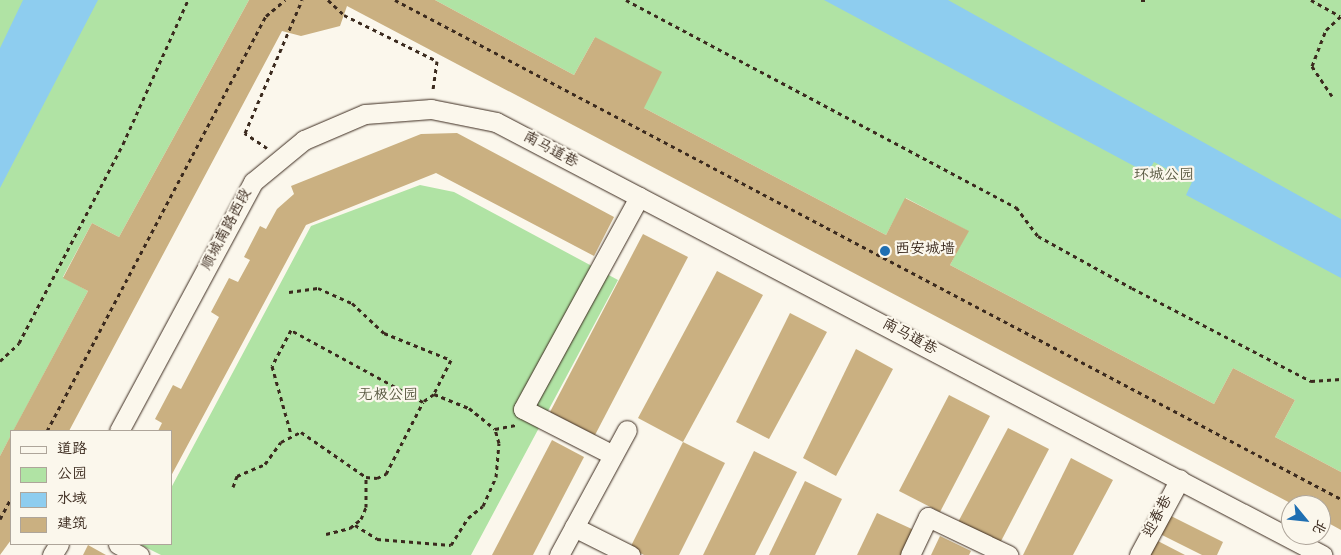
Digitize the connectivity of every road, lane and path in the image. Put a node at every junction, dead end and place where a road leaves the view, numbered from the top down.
1 (188, 0) edge
2 (285, 0) edge
3 (302, 0) edge
4 (328, 0) edge
5 (395, 0) edge
6 (626, 0) edge
7 (1141, 0) edge
8 (1147, 0) edge
9 (1311, 0) edge
10 (1341, 16) edge
11 (1332, 96) dead end
12 (431, 109) junction
13 (496, 122) joint
14 (281, 159) junction
15 (639, 197) junction
16 (289, 292) dead end
17 (0, 361) edge
18 (1341, 379) edge
19 (434, 394) junction
20 (423, 402) junction
21 (533, 414) junction
22 (494, 429) junction
23 (48, 430) edge
24 (120, 430) edge
25 (627, 430) dead end
26 (291, 434) junction
27 (613, 455) junction
28 (366, 477) junction
29 (1180, 479) junction
30 (233, 487) dead end
31 (1341, 499) edge
32 (10, 500) edge
33 (0, 519) edge
34 (355, 524) junction
35 (574, 527) junction
36 (326, 534) dead end
37 (120, 545) edge
38 (139, 555) edge
39 (559, 555) edge
40 (630, 555) edge
41 (910, 555) edge
42 (1008, 555) edge
43 (1139, 555) edge
44 (1322, 555) edge

1 - 17 path
2 - 23 path
3 - 14 path
4 - 12 path
5 - 31 path
6 - 18 path
7 - 8 path
9 - 10 path
10 - 11 path
12 - 13 street, 顺城南路西段
12 - 14 street, 顺城南路西段
13 - 15 street, 南马道巷
14 - 24 street, 顺城南路西段
15 - 21 street
15 - 29 street, 南马道巷
16 - 19 path
19 - 20 path
19 - 22 path
20 - 26 path
20 - 28 path
21 - 22 path
21 - 27 street
22 - 34 path
25 - 27 street
26 - 28 path
26 - 30 path
27 - 35 street
28 - 34 path
29 - 43 street, 迎春巷
29 - 44 street, 南马道巷
32 - 33 path
34 - 36 path
35 - 39 street
35 - 40 street
37 - 38 street
41 - 42 street

